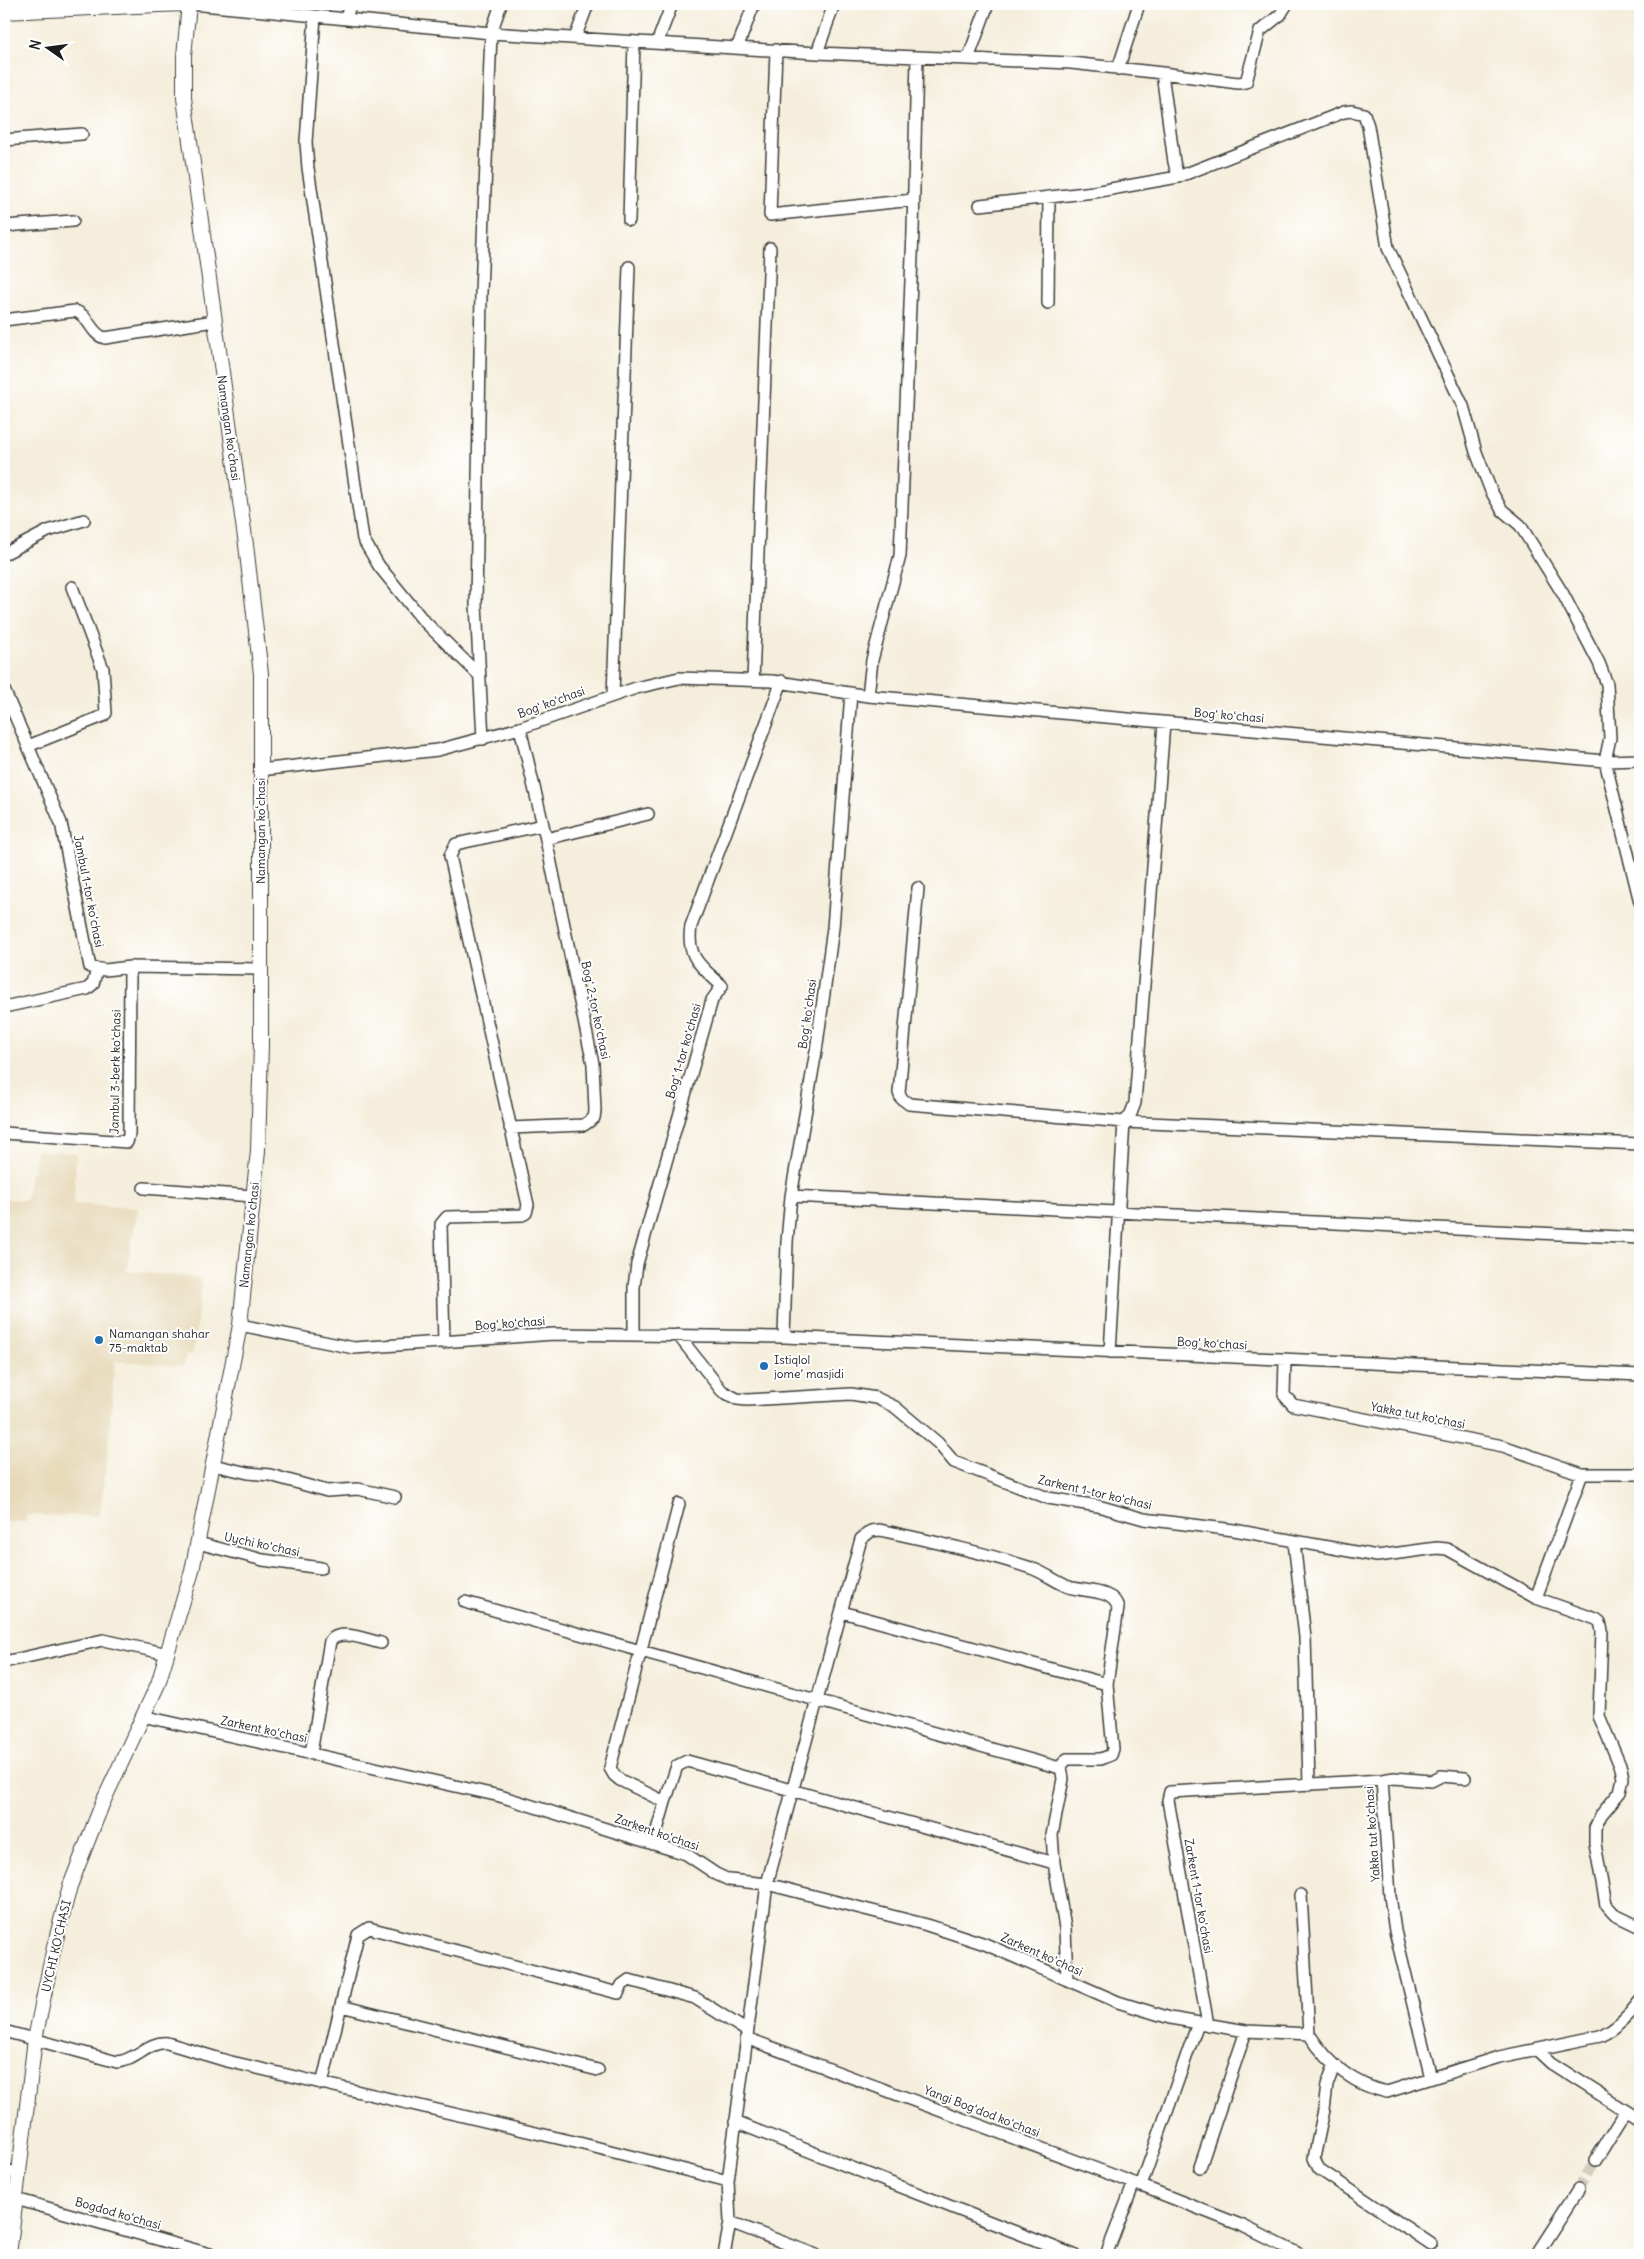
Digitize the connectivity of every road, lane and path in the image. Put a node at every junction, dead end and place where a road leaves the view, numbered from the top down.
1 (181, 4) edge
2 (191, 4) edge
3 (351, 4) edge
4 (501, 4) edge
5 (588, 4) edge
6 (672, 4) edge
7 (754, 4) edge
8 (834, 4) edge
9 (988, 4) edge
10 (1139, 4) edge
11 (1287, 4) edge
12 (4, 12) edge
13 (314, 16) junction
14 (345, 19) junction
15 (491, 33) junction
16 (575, 38) junction
17 (634, 42) junction
18 (657, 43) junction
19 (737, 48) junction
20 (776, 50) junction
21 (817, 53) junction
22 (917, 57) junction
23 (968, 59) junction
24 (1118, 69) junction
25 (1162, 73) junction
26 (82, 134) dead end
27 (4, 140) edge
28 (1178, 177) junction
29 (1049, 197) junction
30 (913, 200) junction
31 (980, 205) dead end
32 (629, 220) dead end
33 (73, 221) dead end
34 (4, 226) edge
35 (770, 248) dead end
36 (629, 267) dead end
37 (1048, 302) dead end
38 (4, 320) edge
39 (214, 321) junction
40 (84, 520) dead end
41 (4, 554) edge
42 (72, 587) dead end
43 (478, 674) junction
44 (753, 680) junction
45 (782, 682) junction
46 (4, 690) edge
47 (851, 693) junction
48 (613, 695) junction
49 (868, 696) junction
50 (1164, 723) junction
51 (520, 728) junction
52 (483, 739) junction
53 (28, 746) junction
54 (1640, 760) edge
55 (1605, 761) junction
56 (260, 770) junction
57 (648, 814) dead end
58 (543, 825) junction
59 (546, 839) junction
60 (918, 888) dead end
61 (1640, 902) edge
62 (130, 967) junction
63 (97, 969) junction
64 (261, 969) junction
65 (4, 1007) edge
66 (1124, 1122) junction
67 (510, 1128) junction
68 (4, 1133) edge
69 (1640, 1144) edge
70 (144, 1188) dead end
71 (253, 1196) junction
72 (791, 1196) junction
73 (1118, 1213) junction
74 (1640, 1238) edge
75 (240, 1324) junction
76 (634, 1334) junction
77 (678, 1335) junction
78 (784, 1338) junction
79 (444, 1343) junction
80 (1110, 1352) junction
81 (1285, 1360) junction
82 (1640, 1375) edge
83 (213, 1465) junction
84 (1582, 1474) junction
85 (1640, 1474) edge
86 (395, 1497) dead end
87 (679, 1504) dead end
88 (1294, 1542) junction
89 (198, 1543) junction
90 (321, 1568) dead end
91 (1536, 1598) junction
92 (465, 1602) dead end
93 (842, 1612) junction
94 (381, 1643) dead end
95 (640, 1651) junction
96 (168, 1654) junction
97 (4, 1662) edge
98 (1107, 1684) junction
99 (818, 1701) junction
100 (142, 1716) junction
101 (311, 1753) junction
102 (1060, 1768) junction
103 (1465, 1778) dead end
104 (1382, 1780) junction
105 (1309, 1785) junction
106 (793, 1791) junction
107 (665, 1802) junction
108 (653, 1844) junction
109 (1054, 1862) junction
110 (767, 1884) junction
111 (1301, 1895) dead end
112 (1640, 1928) edge
113 (1068, 1980) junction
114 (1640, 2002) edge
115 (341, 2006) junction
116 (1203, 2024) junction
117 (4, 2031) edge
118 (1246, 2031) junction
119 (747, 2034) junction
120 (1309, 2034) junction
121 (35, 2039) junction
122 (1537, 2050) junction
123 (1334, 2066) junction
124 (598, 2070) dead end
125 (1431, 2078) junction
126 (322, 2084) junction
127 (1626, 2111) junction
128 (1640, 2120) edge
129 (735, 2122) junction
130 (1595, 2161) tunnel mouth
131 (1200, 2167) dead end
132 (4, 2172) edge
133 (19, 2172) junction
134 (728, 2181) junction
135 (1138, 2184) junction
136 (1578, 2190) tunnel mouth
137 (16, 2199) junction
138 (730, 2222) junction
139 (1432, 2244) dead end
140 (9, 2255) edge
141 (213, 2255) edge
142 (724, 2255) edge
143 (816, 2255) edge
144 (1074, 2255) edge
145 (1106, 2255) edge
146 (1301, 2255) edge
147 (1536, 2255) edge

1 - 12 main road
2 - 13 street
2 - 39 main road, Namangan koʻchasi
3 - 14 street
4 - 15 street
5 - 16 street
6 - 18 street
7 - 19 street
8 - 21 street
9 - 23 street
10 - 24 street
11 - 25 street
13 - 14 street
13 - 43 street
14 - 15 street
15 - 16 street
15 - 43 street
16 - 17 street
17 - 18 street
17 - 32 street
18 - 19 street
19 - 20 street
20 - 21 street
20 - 30 street
21 - 22 street
22 - 23 street
22 - 30 street
23 - 24 street
24 - 25 street
25 - 28 street
26 - 27 street
28 - 29 street
28 - 55 street
29 - 31 street
29 - 37 street
30 - 49 street
33 - 34 street
35 - 44 street
36 - 48 street
38 - 39 street
39 - 56 main road, Namangan koʻchasi
40 - 41 street
42 - 53 street
43 - 52 street
44 - 45 street, Bogʻ koʻchasi
44 - 48 street, Bogʻ koʻchasi
45 - 47 street, Bogʻ koʻchasi
45 - 76 street, Bogʻ 1-tor koʻchasi
46 - 53 street, Jambul 1-tor koʻchasi
47 - 49 street, Bogʻ koʻchasi
47 - 72 street, Bogʻ koʻchasi
48 - 51 street, Bogʻ koʻchasi
49 - 50 street, Bogʻ koʻchasi
50 - 55 street, Bogʻ koʻchasi
50 - 66 street
51 - 52 street, Bogʻ koʻchasi
51 - 58 street, Bogʻ 2-tor koʻchasi
52 - 56 street, Bogʻ koʻchasi
53 - 63 street, Jambul 1-tor koʻchasi
54 - 55 street, Bogʻ koʻchasi
55 - 61 street
56 - 64 main road, Namangan koʻchasi
57 - 59 street
58 - 59 street, Bogʻ 2-tor koʻchasi
58 - 67 street
59 - 67 street, Bogʻ 2-tor koʻchasi
60 - 66 street
62 - 63 street
62 - 64 street
62 - 68 street, Jambul 3-berk koʻchasi
63 - 65 street
64 - 71 main road, Namangan koʻchasi
66 - 69 street
66 - 73 street
67 - 79 street
70 - 71 street
71 - 75 main road, Namangan koʻchasi
72 - 73 street
72 - 78 street, Bogʻ koʻchasi
73 - 74 street
73 - 80 street
75 - 79 street, Bogʻ koʻchasi
75 - 83 main road, Namangan koʻchasi
76 - 77 street, Bogʻ koʻchasi
76 - 79 street, Bogʻ koʻchasi
77 - 78 street, Bogʻ koʻchasi
77 - 88 street, Zarkent 1-tor koʻchasi
78 - 80 street, Bogʻ koʻchasi
80 - 81 street, Bogʻ koʻchasi
81 - 82 street, Bogʻ koʻchasi
81 - 84 street, Yakka tut koʻchasi
83 - 86 street
83 - 89 main road, Namangan koʻchasi
84 - 85 street, Yakka tut koʻchasi
84 - 91 street
87 - 95 street
88 - 91 street
88 - 105 street
89 - 90 street, Uychi koʻchasi
89 - 96 main road, Namangan koʻchasi
91 - 112 street
92 - 95 street
93 - 98 street
93 - 98 street
93 - 99 street
94 - 101 street
95 - 99 street
95 - 107 street
96 - 97 street
96 - 100 main road, UYCHI KO'CHASI
98 - 102 street
99 - 102 street
99 - 106 street
100 - 101 street, Zarkent koʻchasi
100 - 121 main road, UYCHI KO'CHASI
101 - 108 street, Zarkent koʻchasi
102 - 109 street
103 - 104 street
104 - 105 street, Yakka tut koʻchasi
104 - 125 street, Yakka tut koʻchasi
105 - 116 street, Zarkent 1-tor koʻchasi
106 - 107 street
106 - 109 street
106 - 110 street
107 - 108 street
108 - 110 street, Zarkent koʻchasi
109 - 113 street
110 - 113 street, Zarkent koʻchasi
110 - 119 street
111 - 120 street
113 - 116 street, Zarkent koʻchasi
114 - 122 street
115 - 119 street, Yangi Bogʻdod koʻchasi
115 - 124 street
115 - 126 street
116 - 118 street, Zarkent koʻchasi
116 - 135 street
117 - 121 street
118 - 120 street, Zarkent koʻchasi
118 - 131 street
119 - 129 street
119 - 135 street, Yangi Bogʻdod koʻchasi
120 - 123 street
121 - 126 street
121 - 133 main road, UYCHI KO'CHASI
122 - 125 street
122 - 127 street
123 - 125 street
123 - 139 street
126 - 134 street
127 - 128 street
127 - 130 street
129 - 134 street
129 - 144 street
132 - 133 street
133 - 137 main road, UYCHI KO'CHASI
134 - 138 street
135 - 145 street
135 - 146 street, Yangi Bogʻdod koʻchasi
136 - 147 street
137 - 140 main road, UYCHI KO'CHASI
137 - 141 street, Bogdod koʻchasi
138 - 142 street
138 - 143 street

